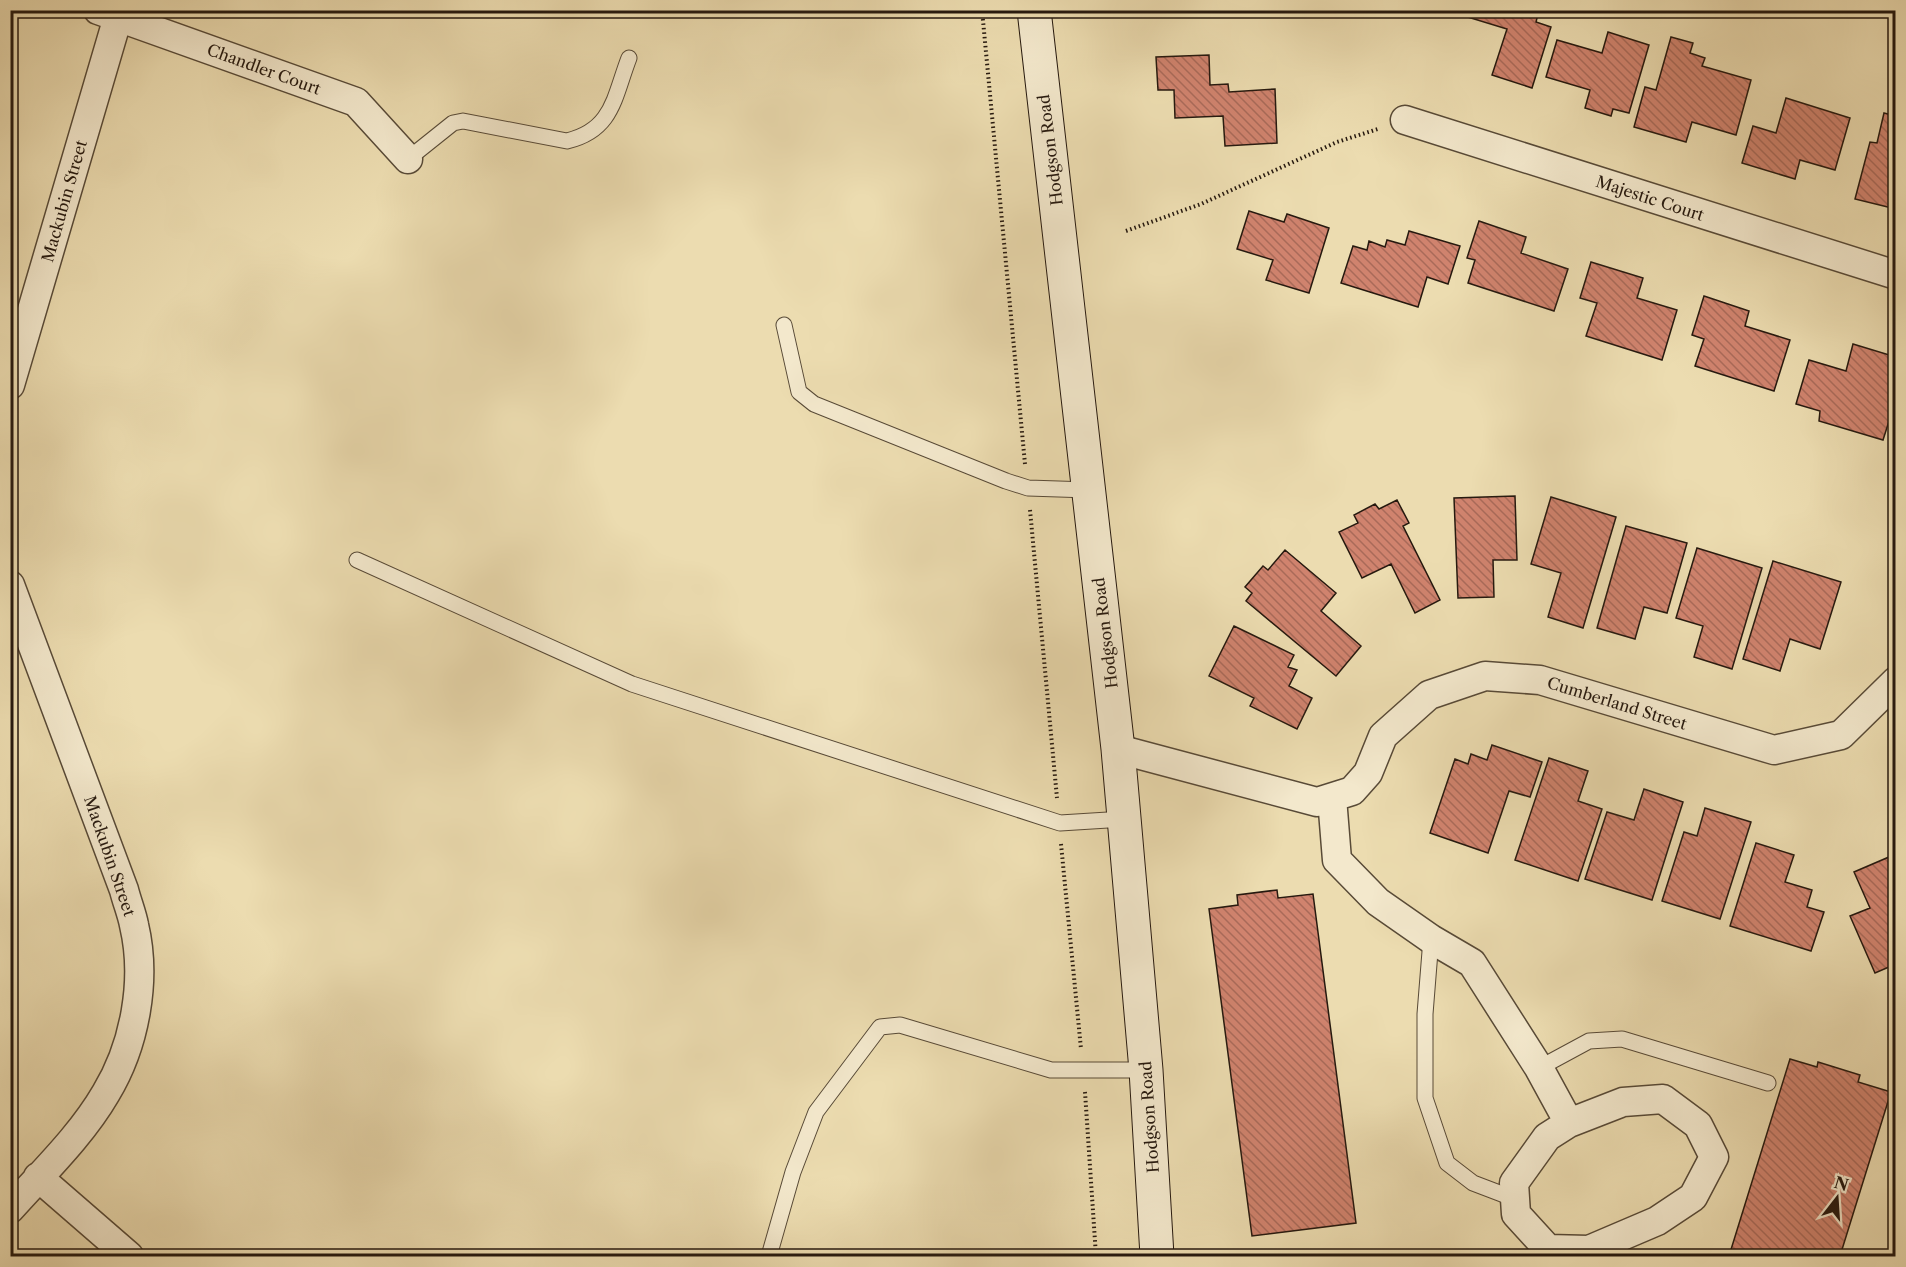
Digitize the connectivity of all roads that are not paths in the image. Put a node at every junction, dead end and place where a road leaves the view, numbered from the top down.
1 (1034, 10) edge
2 (108, 14) edge
3 (629, 58) dead end
4 (1405, 120) road end
5 (408, 159) joint
6 (1896, 275) edge
7 (784, 325) dead end
8 (10, 385) edge
9 (1089, 490) junction
10 (357, 560) dead end
11 (10, 585) edge
12 (1896, 681) edge
13 (1118, 749) junction
14 (1332, 798) junction
15 (1124, 819) junction
16 (1431, 939) junction
17 (1539, 1068) junction
18 (1146, 1070) junction
19 (1768, 1083) dead end
20 (1569, 1123) junction
21 (39, 1177) junction
22 (1515, 1199) junction
23 (10, 1209) edge
24 (129, 1257) edge
25 (769, 1257) edge
26 (1157, 1257) edge

1 - 9 main road, Hodgson Road
2 - 5 street, Chandler Court
2 - 8 street, Mackubin Street
3 - 5 lane
4 - 6 street, Majestic Court
7 - 9 lane
9 - 13 main road, Hodgson Road
10 - 15 lane
11 - 21 street, Mackubin Street
12 - 14 street, Cumberland Street
13 - 14 street, Cumberland Street
13 - 15 main road, Hodgson Road
14 - 16 street
15 - 18 main road, Hodgson Road
16 - 17 street
16 - 22 lane
17 - 19 lane
17 - 20 street
18 - 25 lane
18 - 26 main road, Hodgson Road
20 - 22 street
20 - 22 street
21 - 23 street, Mackubin Street
21 - 24 street

